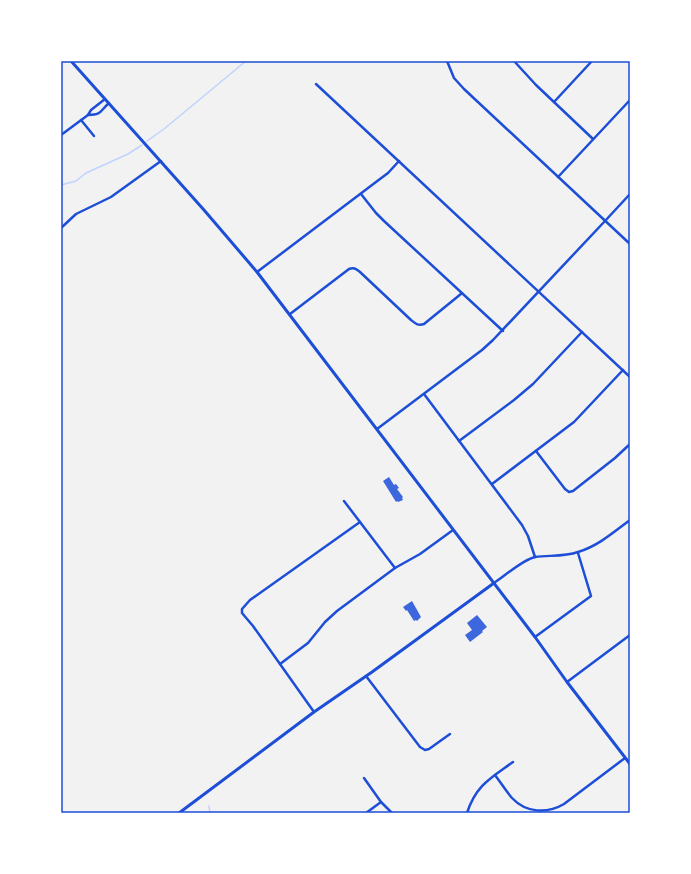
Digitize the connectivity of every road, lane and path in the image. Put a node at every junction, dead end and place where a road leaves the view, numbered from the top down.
1 (71, 61) edge
2 (447, 61) edge
3 (514, 61) edge
4 (592, 61) edge
5 (316, 84) dead end
6 (105, 98) junction
7 (630, 100) edge
8 (554, 102) junction
9 (109, 103) junction
10 (88, 115) junction
11 (82, 120) junction
12 (61, 135) edge
13 (94, 136) dead end
14 (593, 139) junction
15 (161, 161) junction
16 (399, 161) junction
17 (558, 178) junction
18 (361, 194) junction
19 (630, 194) edge
20 (605, 221) junction
21 (61, 228) edge
22 (630, 244) edge
23 (257, 272) junction
24 (539, 292) junction
25 (462, 293) junction
26 (290, 314) junction
27 (503, 331) junction
28 (582, 332) junction
29 (623, 370) junction
30 (630, 377) edge
31 (424, 394) junction
32 (377, 429) junction
33 (459, 441) junction
34 (630, 444) edge
35 (536, 451) junction
36 (492, 484) junction
37 (344, 501) dead end
38 (630, 520) edge
39 (360, 522) junction
40 (453, 530) junction
41 (578, 553) junction
42 (535, 557) junction
43 (395, 568) junction
44 (494, 583) junction
45 (630, 635) edge
46 (535, 637) junction
47 (280, 664) junction
48 (366, 676) junction
49 (567, 682) junction
50 (314, 712) junction
51 (450, 734) dead end
52 (625, 758) junction
53 (514, 762) dead end
54 (630, 764) edge
55 (495, 775) junction
56 (364, 778) dead end
57 (381, 802) junction
58 (179, 813) edge
59 (366, 813) edge
60 (392, 813) edge
61 (467, 813) edge

1 - 6 street
2 - 17 street
3 - 8 street
4 - 8 street
5 - 16 street
6 - 9 street
6 - 10 street
7 - 14 street
8 - 14 street
9 - 10 street
9 - 15 street
10 - 11 street
11 - 12 street
11 - 13 street
14 - 17 street
15 - 21 street
15 - 23 street
16 - 18 street
16 - 24 street
17 - 20 street
18 - 23 street
18 - 25 street
19 - 20 street
20 - 22 street
20 - 24 street
23 - 26 street
24 - 27 street
24 - 28 street
25 - 26 street
25 - 27 street
26 - 32 street
27 - 31 street
28 - 29 street
28 - 33 street
29 - 30 street
29 - 35 street
31 - 32 street
31 - 33 street
32 - 40 street
33 - 36 street
34 - 35 street
35 - 36 street
36 - 42 street
37 - 39 street
38 - 41 street
39 - 43 street
39 - 47 street
40 - 43 street
40 - 44 street
41 - 42 street
41 - 46 street
42 - 44 street
43 - 47 street
44 - 46 street
44 - 48 street
45 - 49 street
46 - 49 street
47 - 50 street
48 - 50 street
48 - 51 street
49 - 52 street
50 - 58 street
52 - 54 street
52 - 55 street
53 - 55 street
55 - 61 street
56 - 57 street
57 - 59 street
57 - 60 street

